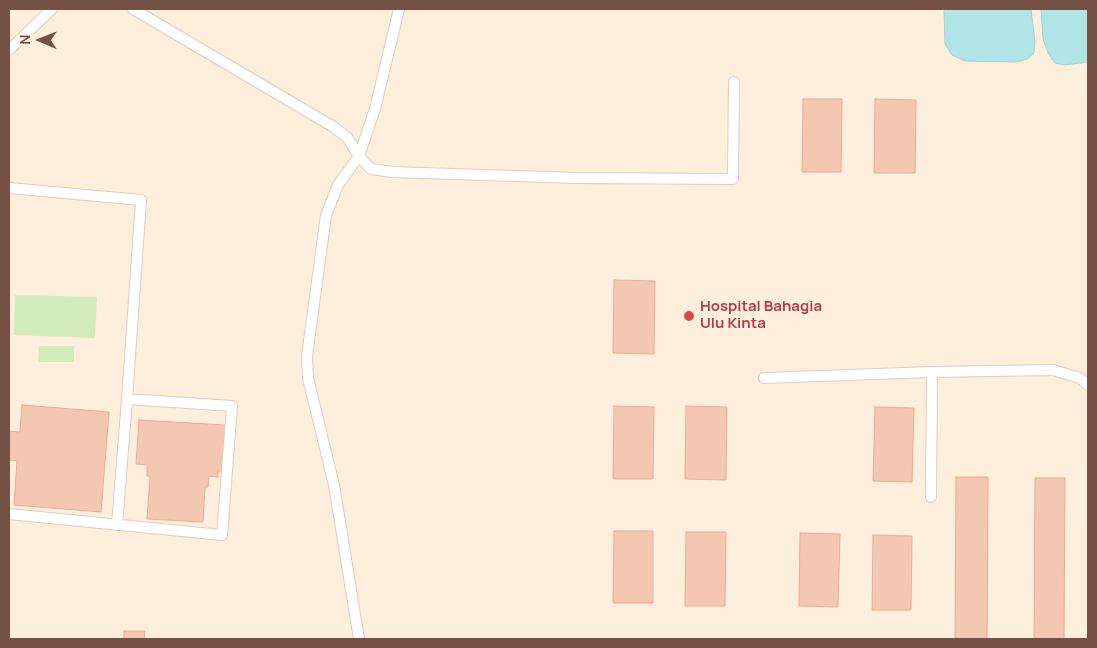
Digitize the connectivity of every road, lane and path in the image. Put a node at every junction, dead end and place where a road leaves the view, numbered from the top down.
1 (52, 9) edge
2 (132, 9) edge
3 (400, 9) edge
4 (9, 50) edge
5 (734, 82) dead end
6 (359, 156) junction
7 (9, 188) edge
8 (932, 372) junction
9 (764, 378) dead end
10 (1088, 385) edge
11 (127, 399) junction
12 (931, 497) dead end
13 (9, 514) edge
14 (117, 525) junction
15 (359, 639) edge

1 - 4 lane
2 - 6 lane
3 - 6 lane
5 - 6 lane
6 - 15 lane
7 - 11 lane
8 - 9 lane
8 - 10 lane
8 - 12 lane
11 - 14 lane
11 - 14 lane
13 - 14 lane

